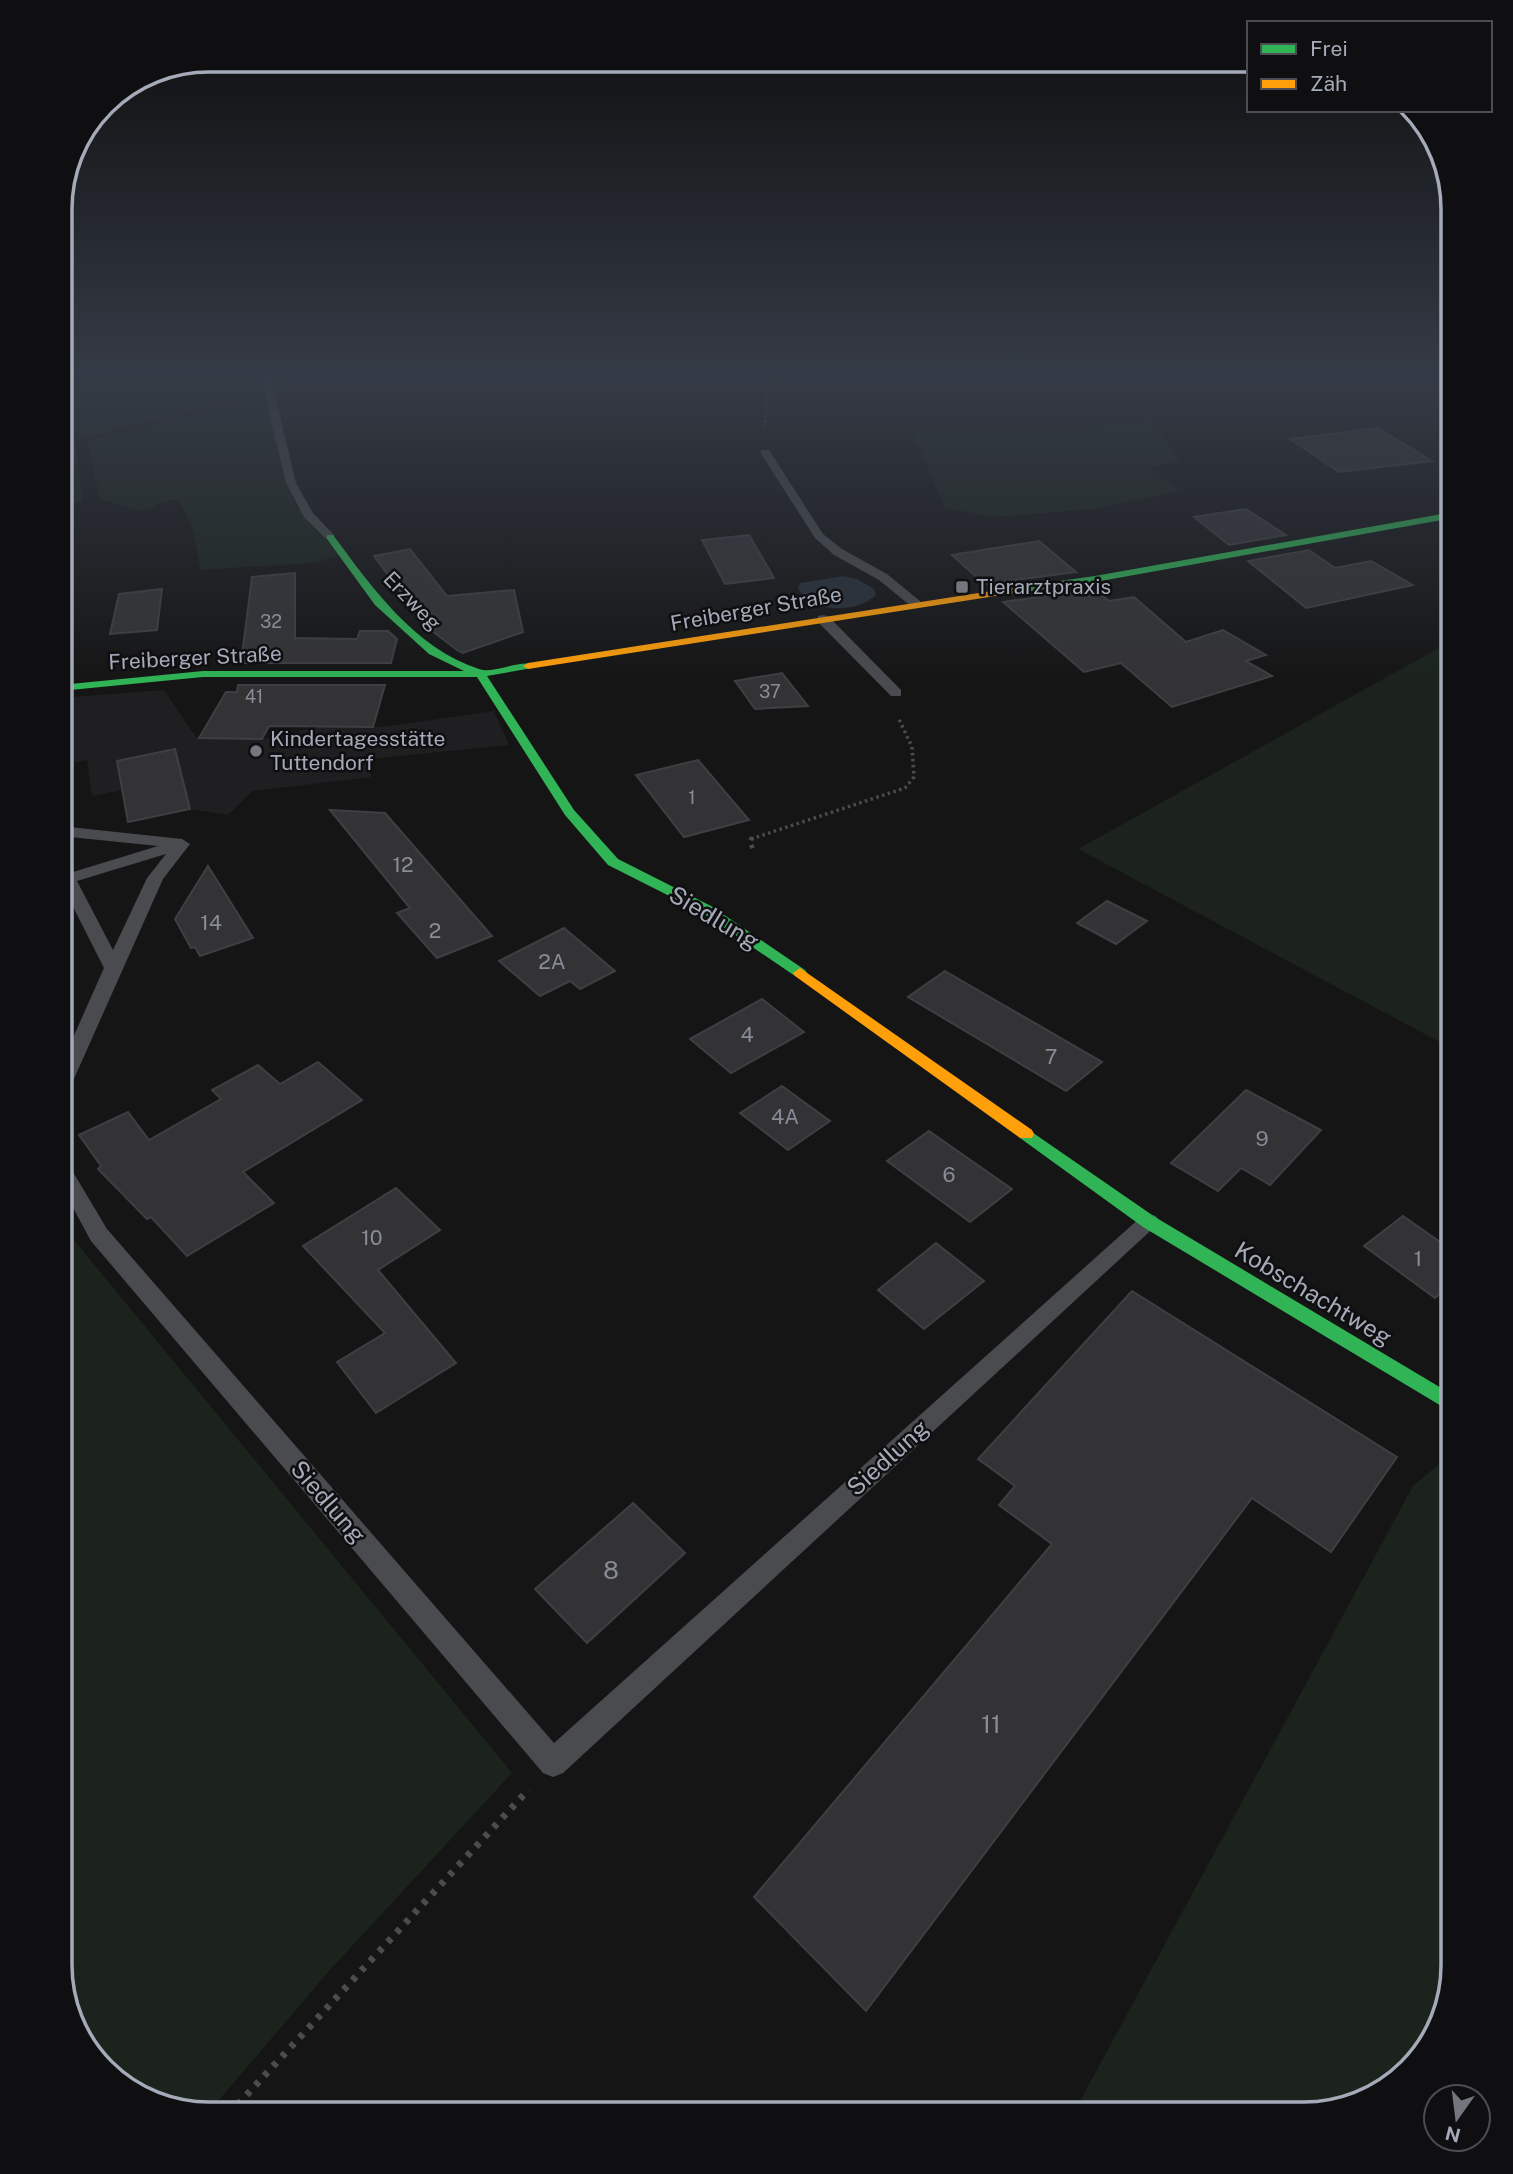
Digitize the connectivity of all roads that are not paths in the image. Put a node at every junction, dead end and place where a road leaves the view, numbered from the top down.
1 (290, 479) edge
2 (783, 479) edge
3 (1441, 517) edge
4 (330, 537) joint
5 (916, 604) junction
6 (823, 619) junction
7 (480, 674) junction
8 (72, 687) edge
9 (896, 693) road end
10 (72, 832) edge
11 (182, 844) junction
12 (72, 878) edge
13 (72, 894) edge
14 (113, 968) junction
15 (72, 1061) edge
16 (72, 1188) edge
17 (1149, 1222) junction
18 (1441, 1397) edge

1 - 4 lane
2 - 5 lane
3 - 5 street, Freiberger Straße
4 - 7 street, Erzweg
5 - 6 street, Freiberger Straße
6 - 7 street, Freiberger Straße
6 - 9 lane
7 - 8 street, Freiberger Straße
7 - 17 street, Siedlung
10 - 11 lane
11 - 12 lane
11 - 14 lane
13 - 14 lane
14 - 15 lane
16 - 17 lane, Siedlung
17 - 18 street, Kobschachtweg

